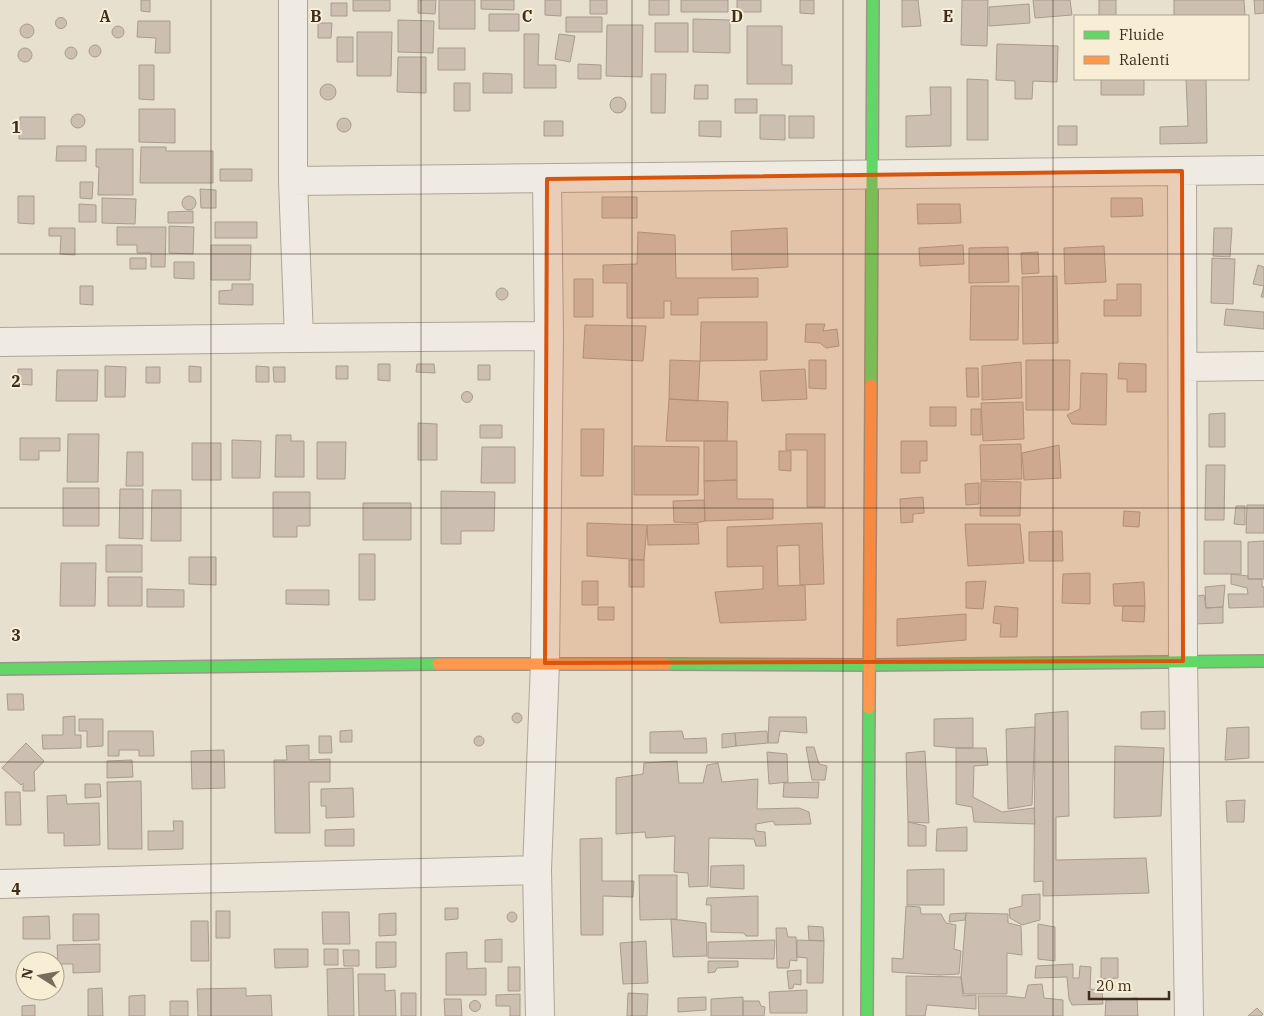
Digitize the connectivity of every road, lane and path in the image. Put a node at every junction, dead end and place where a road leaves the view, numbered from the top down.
1 (293, 0) edge
2 (873, 0) edge
3 (1264, 170) edge
4 (1182, 171) junction
5 (872, 174) junction
6 (547, 179) junction
7 (293, 181) junction
8 (549, 336) junction
9 (299, 338) junction
10 (0, 342) edge
11 (1264, 366) edge
12 (1183, 367) junction
13 (1183, 661) junction
14 (1264, 661) edge
15 (545, 663) junction
16 (870, 665) junction
17 (0, 669) edge
18 (537, 870) junction
19 (0, 884) edge
20 (540, 1016) edge
21 (867, 1016) edge
22 (1189, 1016) edge

1 - 7 street
2 - 5 street
3 - 4 street
4 - 5 street
4 - 12 street
5 - 6 street
5 - 16 street
6 - 7 street
6 - 8 street
7 - 9 street
8 - 9 street
8 - 15 street
9 - 10 street
11 - 12 street
12 - 13 street
13 - 14 street
13 - 16 street
13 - 22 street
15 - 16 street
15 - 17 street
15 - 18 street
16 - 21 street
18 - 19 street
18 - 20 street

